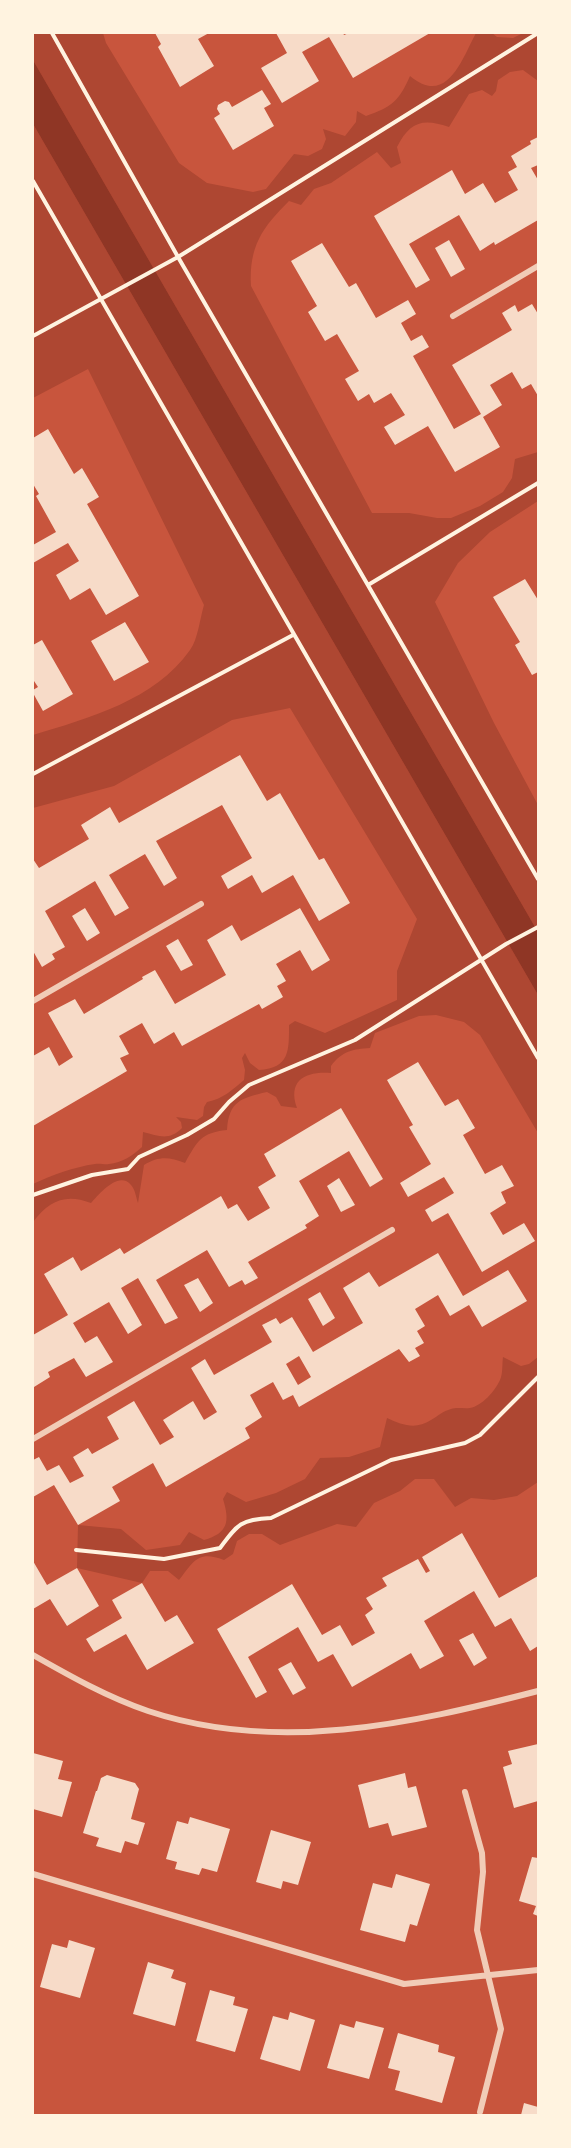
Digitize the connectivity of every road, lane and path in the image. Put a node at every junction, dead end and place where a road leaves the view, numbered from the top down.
1 (52, 33) edge
2 (538, 33) edge
3 (33, 181) edge
4 (178, 257) junction
5 (538, 266) edge
6 (101, 300) junction
7 (453, 315) dead end
8 (33, 336) edge
9 (538, 483) edge
10 (368, 585) junction
11 (293, 635) junction
12 (33, 774) edge
13 (538, 879) edge
14 (201, 904) dead end
15 (538, 927) edge
16 (482, 960) junction
17 (33, 1000) edge
18 (538, 1059) edge
19 (33, 1195) edge
20 (392, 1230) dead end
21 (538, 1377) edge
22 (33, 1439) edge
23 (76, 1550) dead end
24 (33, 1655) edge
25 (538, 1691) edge
26 (465, 1792) dead end
27 (33, 1874) edge
28 (538, 1970) edge
29 (488, 1975) junction
30 (480, 2112) dead end

1 - 4 path
2 - 4 path
3 - 6 path
4 - 6 path
4 - 10 path
5 - 7 street
6 - 8 path
6 - 11 path
9 - 10 path
10 - 13 path
11 - 12 path
11 - 16 path
14 - 17 street
15 - 16 path
16 - 18 path
16 - 19 path
20 - 22 street
21 - 23 path
24 - 25 street
26 - 29 street
27 - 29 street
28 - 29 street
29 - 30 street

